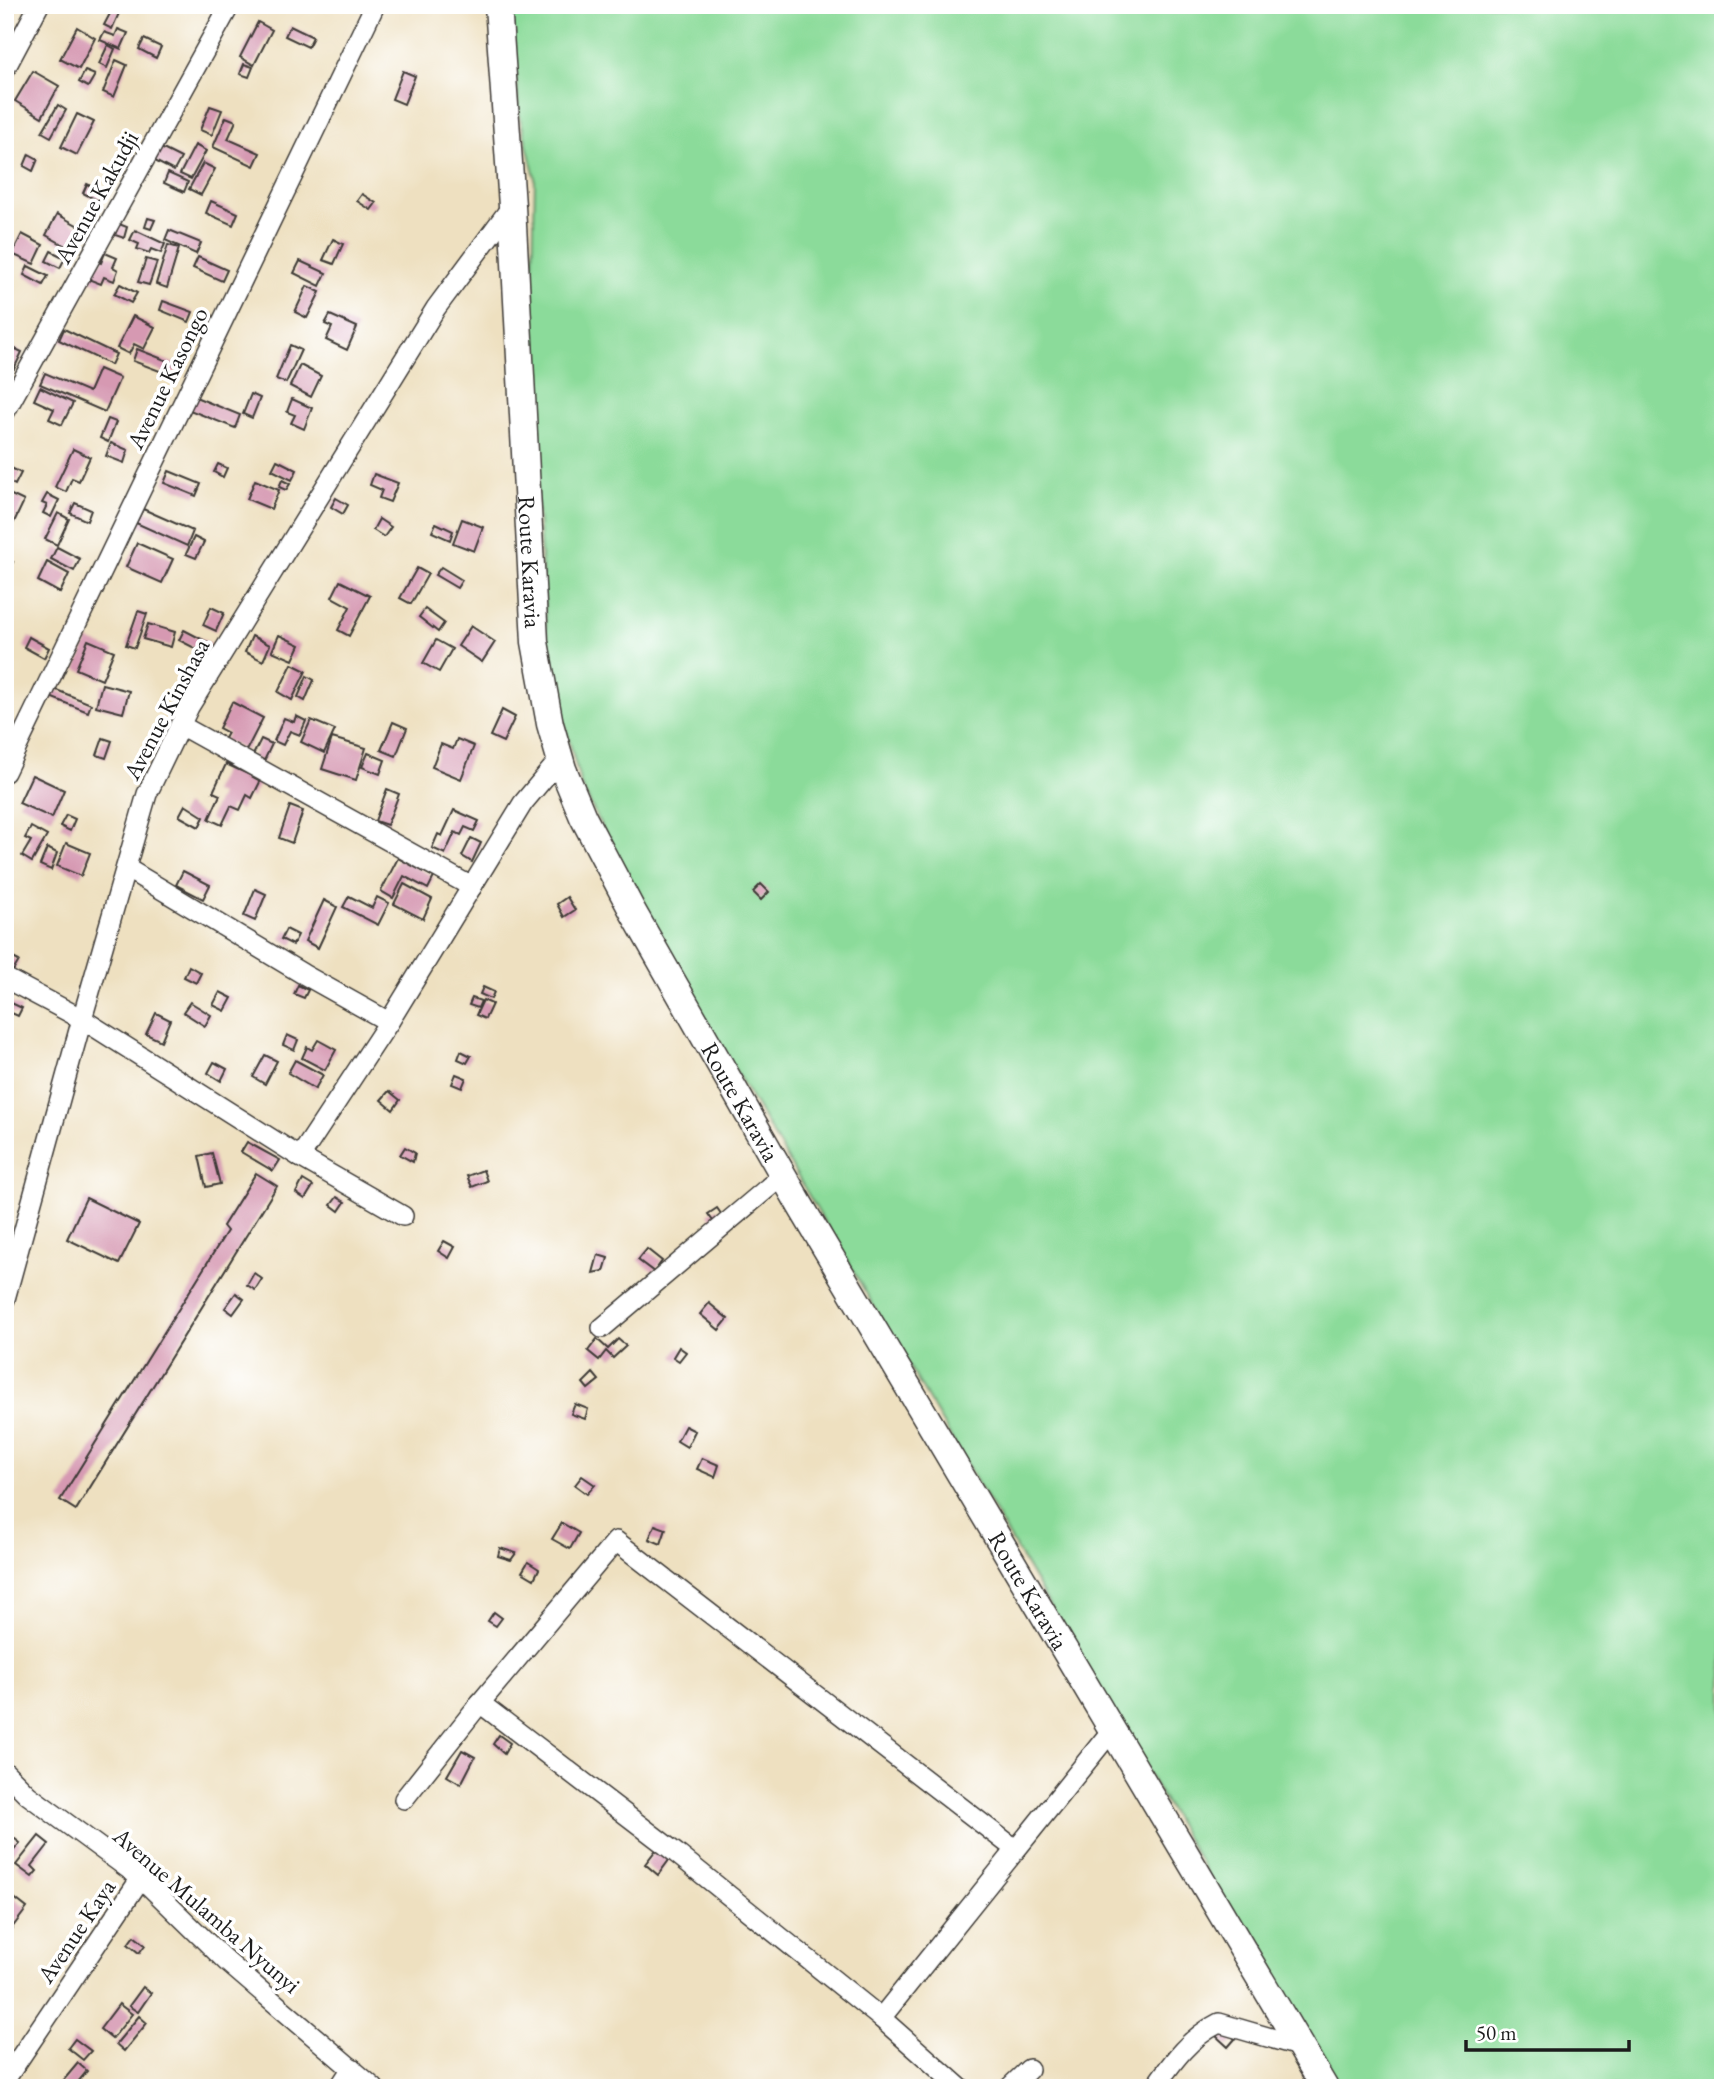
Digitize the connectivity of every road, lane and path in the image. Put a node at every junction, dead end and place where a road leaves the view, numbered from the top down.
1 (39, 5) edge
2 (230, 5) edge
3 (375, 5) edge
4 (498, 5) edge
5 (5, 69) edge
6 (512, 206) junction
7 (5, 412) edge
8 (180, 725) junction
9 (560, 759) junction
10 (5, 772) edge
11 (125, 868) junction
12 (472, 887) junction
13 (5, 978) edge
14 (82, 1019) junction
15 (389, 1022) junction
16 (300, 1157) junction
17 (783, 1175) junction
18 (403, 1216) dead end
19 (5, 1299) edge
20 (602, 1328) dead end
21 (481, 1703) junction
22 (1112, 1730) junction
23 (5, 1772) edge
24 (404, 1800) dead end
25 (1015, 1849) junction
26 (141, 1878) junction
27 (881, 2018) junction
28 (1302, 2047) junction
29 (352, 2068) junction
30 (1029, 2069) dead end
31 (5, 2080) edge
32 (339, 2088) edge
33 (374, 2088) edge
34 (960, 2088) edge
35 (1009, 2088) edge
36 (1154, 2088) edge
37 (1325, 2088) edge

1 - 5 street
2 - 7 street, Avenue Kakudji
3 - 10 street, Avenue Kasongo
4 - 6 street, Route Karavia
6 - 8 street, Avenue Kinshasa
6 - 9 street, Route Karavia
8 - 11 street, Avenue Kinshasa
8 - 12 street
9 - 12 street
9 - 17 street, Route Karavia
11 - 14 street, Avenue Kinshasa
11 - 15 street
12 - 15 street
13 - 14 street
14 - 16 street
14 - 19 street, Avenue Kinshasa
15 - 16 street
16 - 18 street
17 - 20 street
17 - 22 street, Route Karavia
21 - 24 street
21 - 25 street
21 - 27 street
22 - 25 street
22 - 28 street, Route Karavia
23 - 26 street, Avenue Mulamba Nyunyi
25 - 27 street
26 - 29 street, Avenue Mulamba Nyunyi
26 - 31 street, Avenue Kaya
27 - 34 street
28 - 36 street
28 - 37 street, Route Karavia
29 - 32 street
29 - 33 street, Avenue Mulamba Nyunyi
30 - 35 street

